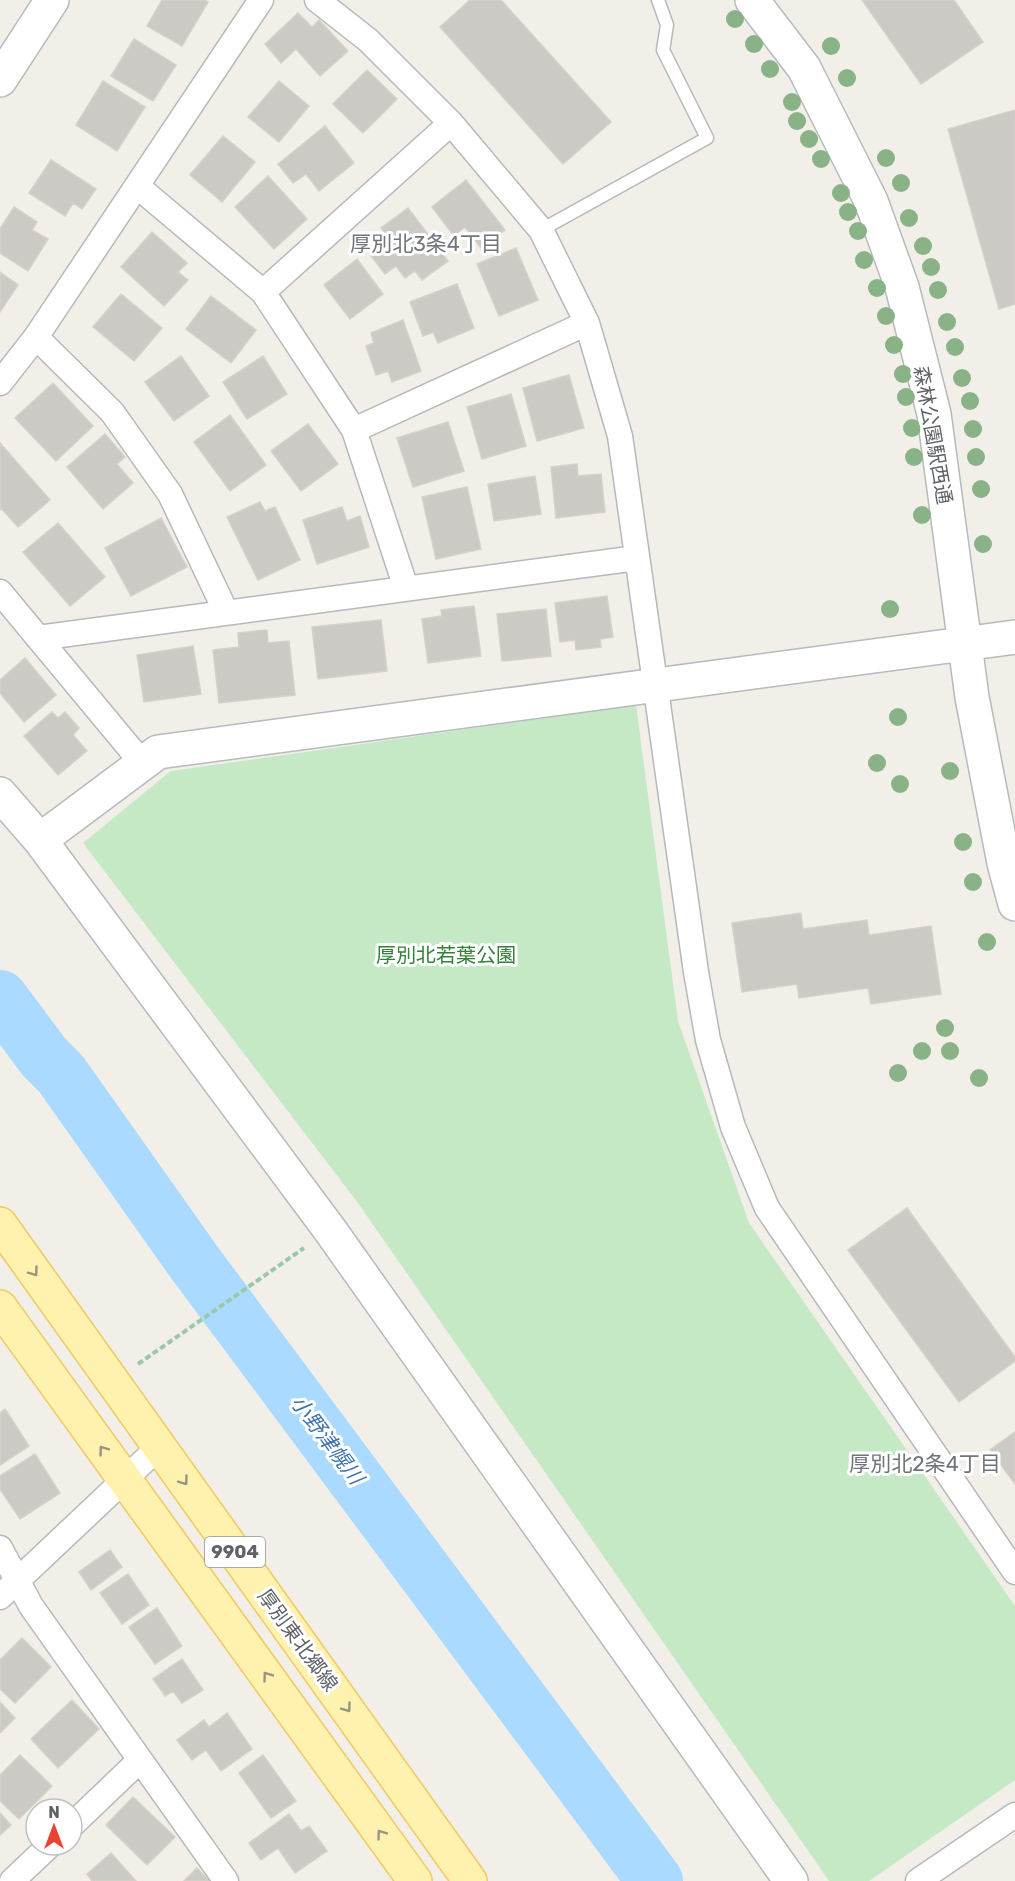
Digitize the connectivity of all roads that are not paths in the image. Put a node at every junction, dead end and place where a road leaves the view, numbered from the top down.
1 (52, 0) edge
2 (261, 0) edge
3 (317, 0) edge
4 (658, 0) edge
5 (752, 0) edge
6 (4, 65) edge
7 (451, 123) junction
8 (136, 186) junction
9 (542, 230) junction
10 (263, 292) junction
11 (587, 323) junction
12 (36, 337) junction
13 (0, 383) edge
14 (354, 430) junction
15 (637, 558) junction
16 (406, 588) junction
17 (0, 592) edge
18 (226, 612) junction
19 (1015, 637) edge
20 (38, 638) junction
21 (964, 643) junction
22 (655, 685) junction
23 (143, 764) junction
24 (0, 794) edge
25 (40, 840) junction
26 (1015, 904) edge
27 (0, 1224) edge
28 (0, 1307) edge
29 (159, 1446) junction
30 (125, 1480) junction
31 (0, 1548) edge
32 (1015, 1572) edge
33 (18, 1580) junction
34 (0, 1598) edge
35 (140, 1760) junction
36 (84, 1814) edge
37 (1015, 1815) edge
38 (37, 1857) edge
39 (12, 1881) edge
40 (226, 1881) edge
41 (415, 1881) edge
42 (470, 1881) edge
43 (791, 1881) edge
44 (918, 1881) edge

1 - 6 street
2 - 8 street
3 - 7 street
4 - 9 lane
5 - 21 street, 森林公園駅西通
7 - 9 street
7 - 10 street
8 - 10 street
8 - 12 street
9 - 11 street
10 - 14 street
11 - 14 street
11 - 15 street
12 - 13 street
12 - 18 street
14 - 16 street
15 - 16 street
15 - 22 street
16 - 18 street
17 - 20 street
18 - 20 street
19 - 21 street
20 - 23 street
21 - 22 street
21 - 26 street, 森林公園駅西通
22 - 23 street
22 - 32 street
23 - 25 street
24 - 25 street
25 - 43 street
27 -> 29 main road, 厚別東北郷線 / 9904
30 -> 28 main road, 9904
29 - 30 street
29 -> 42 main road, 厚別東北郷線 / 9904
30 - 33 street
41 -> 30 main road, 9904
31 - 33 street
33 - 34 street
33 - 35 street
35 - 36 street
35 - 40 street
37 - 44 street
38 - 39 street

